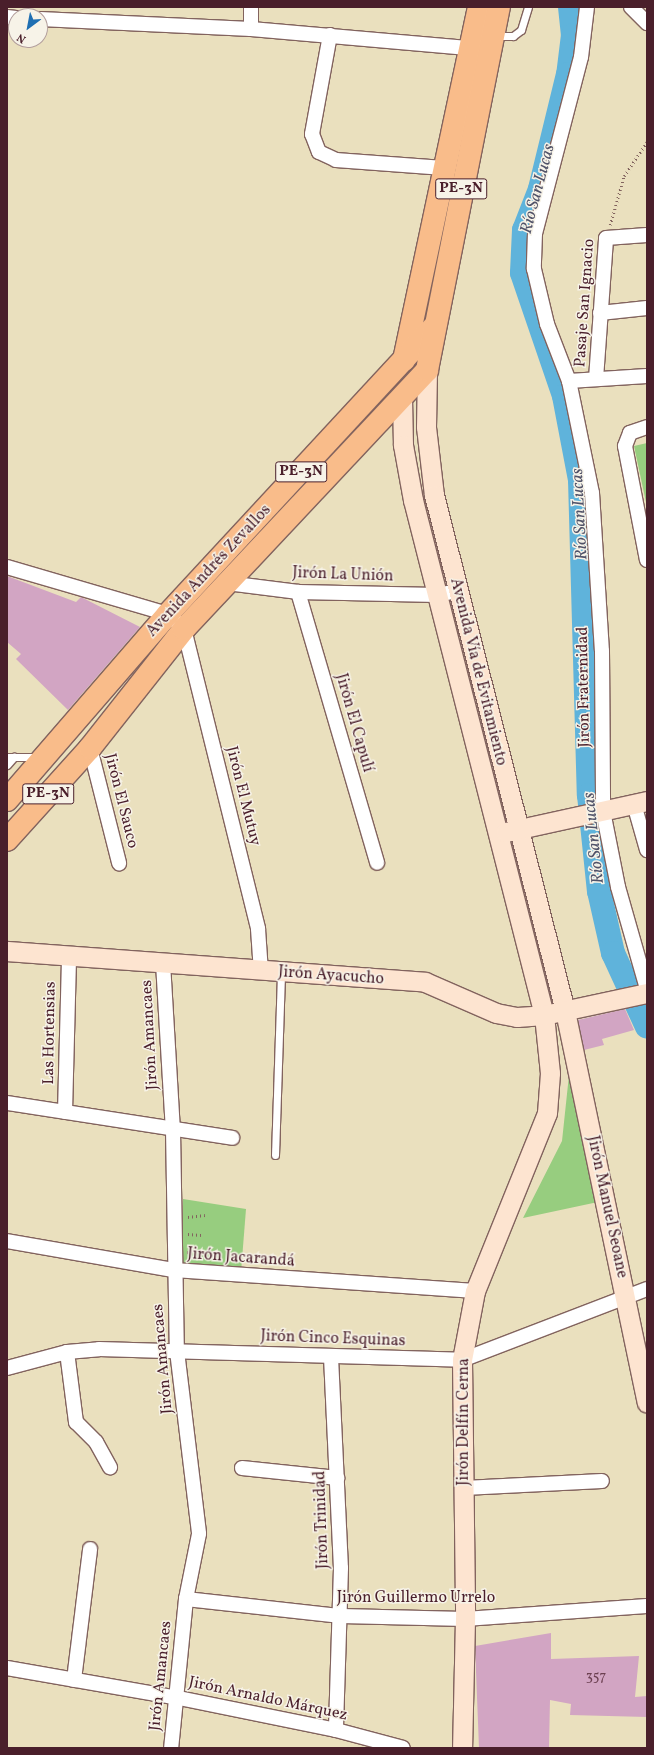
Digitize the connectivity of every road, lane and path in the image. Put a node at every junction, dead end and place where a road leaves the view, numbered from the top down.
1 (251, 7) edge
2 (479, 7) edge
3 (499, 7) edge
4 (528, 7) edge
5 (587, 7) edge
6 (631, 7) edge
7 (48, 19) edge
8 (647, 23) edge
9 (251, 29) junction
10 (330, 35) junction
11 (484, 45) junction
12 (647, 142) edge
13 (444, 168) junction
14 (647, 235) edge
15 (606, 238) junction
16 (647, 308) edge
17 (600, 313) junction
18 (433, 328) junction
19 (404, 362) junction
20 (427, 370) junction
21 (647, 376) edge
22 (596, 379) junction
23 (569, 381) junction
24 (402, 398) junction
25 (647, 426) edge
26 (647, 560) edge
27 (7, 567) edge
28 (227, 583) junction
29 (458, 591) junction
30 (298, 592) junction
31 (437, 595) junction
32 (168, 614) junction
33 (184, 629) junction
34 (90, 748) junction
35 (10, 757) edge
36 (44, 758) junction
37 (7, 765) edge
38 (7, 800) edge
39 (641, 803) edge
40 (599, 812) junction
41 (517, 829) junction
42 (497, 834) junction
43 (7, 840) edge
44 (647, 850) edge
45 (119, 863) dead end
46 (377, 863) dead end
47 (7, 950) edge
48 (69, 955) junction
49 (163, 964) junction
50 (261, 972) junction
51 (281, 973) junction
52 (639, 994) edge
53 (565, 1011) junction
54 (544, 1015) junction
55 (7, 1103) edge
56 (65, 1112) junction
57 (173, 1130) junction
58 (232, 1138) dead end
59 (275, 1155) dead end
60 (205, 1215) dead end
61 (184, 1219) dead end
62 (184, 1234) dead end
63 (201, 1235) dead end
64 (7, 1241) edge
65 (184, 1250) dead end
66 (200, 1255) dead end
67 (174, 1270) junction
68 (647, 1289) edge
69 (475, 1291) junction
70 (626, 1297) junction
71 (177, 1351) junction
72 (67, 1352) junction
73 (331, 1357) junction
74 (462, 1360) junction
75 (7, 1368) edge
76 (647, 1402) edge
77 (110, 1467) dead end
78 (242, 1468) dead end
79 (338, 1478) junction
80 (602, 1481) dead end
81 (464, 1488) junction
82 (90, 1549) dead end
83 (186, 1599) junction
84 (647, 1606) edge
85 (341, 1616) junction
86 (465, 1619) junction
87 (7, 1668) edge
88 (74, 1680) junction
89 (174, 1697) junction
90 (336, 1730) junction
91 (171, 1748) edge
92 (403, 1748) edge
93 (462, 1748) edge

1 - 9 street
2 - 11 highway, PE-3N
3 - 11 highway, PE-3N
4 - 11 lane
5 - 23 street, Jirón Fraternidad
6 - 8 street
7 - 9 street
9 - 10 street
10 - 11 street
10 - 13 street
11 - 13 highway, PE-3N
11 - 18 highway, PE-3N
12 - 15 path, Pasaje San Ignacio
13 - 19 highway, PE-3N
14 - 15 street
15 - 17 street, Pasaje San Ignacio
16 - 17 street
17 - 22 street, Pasaje San Ignacio
18 - 19 highway, Avenida Andrés Zevallos / PE-3N
18 - 20 highway, Avenida Vía de Evitamiento / PE-3N
19 - 24 highway, PE-3N
19 - 32 highway, Avenida Andrés Zevallos / PE-3N
20 - 24 highway, Avenida Andrés Zevallos / PE-3N
20 - 29 street, Avenida Vía de Evitamiento
21 - 22 street
22 - 23 street
23 - 40 street, Jirón Fraternidad
24 - 28 highway, Avenida Andrés Zevallos / PE-3N
24 - 31 street, Avenida Vía de Evitamiento
25 - 26 street
27 - 32 street
28 - 30 street, Jirón La Unión
28 - 33 highway, Avenida Andrés Zevallos / PE-3N
29 - 31 street, Jirón La Unión
29 - 41 street, Avenida Vía de Evitamiento
30 - 31 street, Jirón La Unión
30 - 46 street, Jirón El Capulí
31 - 42 street, Avenida Vía de Evitamiento
32 - 33 street
32 - 36 highway, Avenida Andrés Zevallos / PE-3N
33 - 34 highway, Avenida Andrés Zevallos / PE-3N
33 - 50 street, Jirón El Mutuy
34 - 43 highway, Avenida Andrés Zevallos / PE-3N
34 - 45 street, Jirón El Sauco
35 - 36 lane
35 - 37 lane
36 - 38 highway, Avenida Andrés Zevallos / PE-3N
39 - 40 street
39 - 44 street
40 - 41 street
40 - 52 street, Jirón Fraternidad
41 - 42 street
41 - 53 street, Avenida Vía de Evitamiento
42 - 54 street, Avenida Vía de Evitamiento
47 - 48 street, Jirón Ayacucho
48 - 49 street, Jirón Ayacucho
48 - 56 street, Las Hortensias
49 - 50 street, Jirón Ayacucho
49 - 57 street, Jirón Amancaes
50 - 51 street, Jirón Ayacucho
51 - 54 street, Jirón Ayacucho
51 - 59 lane
52 - 53 street, Jirón Ayacucho
53 - 54 street, Jirón Ayacucho
53 - 70 street, Jirón Manuel Seoane
54 - 69 street, Jirón Delfín Cerna
55 - 56 street
56 - 57 street
57 - 58 street
57 - 67 street, Jirón Amancaes
60 - 61 path
62 - 63 path
64 - 67 street, Jirón Jacarandá
65 - 66 path
67 - 69 street, Jirón Jacarandá
67 - 71 street, Jirón Amancaes
68 - 70 street, Jirón Cinco Esquinas
69 - 74 street, Jirón Delfín Cerna
70 - 74 street, Jirón Cinco Esquinas
70 - 76 street, Jirón Manuel Seoane
71 - 72 street, Jirón Cinco Esquinas
71 - 73 street, Jirón Cinco Esquinas
71 - 83 street, Jirón Amancaes
72 - 75 street, Jirón Cinco Esquinas
72 - 77 street
73 - 74 street, Jirón Cinco Esquinas
73 - 79 street, Jirón Trinidad
74 - 81 street, Jirón Delfín Cerna
78 - 79 street
79 - 85 street, Jirón Trinidad
80 - 81 street
81 - 86 street, Jirón Delfín Cerna
82 - 88 street
83 - 85 street, Jirón Guillermo Urrelo
83 - 89 street, Jirón Amancaes
84 - 86 street, Jirón Guillermo Urrelo
85 - 86 street, Jirón Guillermo Urrelo
85 - 90 street, Jirón Trinidad
86 - 93 street, Jirón Delfín Cerna
87 - 88 street, Jirón Arnaldo Márquez
88 - 89 street, Jirón Arnaldo Márquez
89 - 90 street, Jirón Arnaldo Márquez
89 - 91 street, Jirón Amancaes
90 - 92 street, Jirón Arnaldo Márquez

